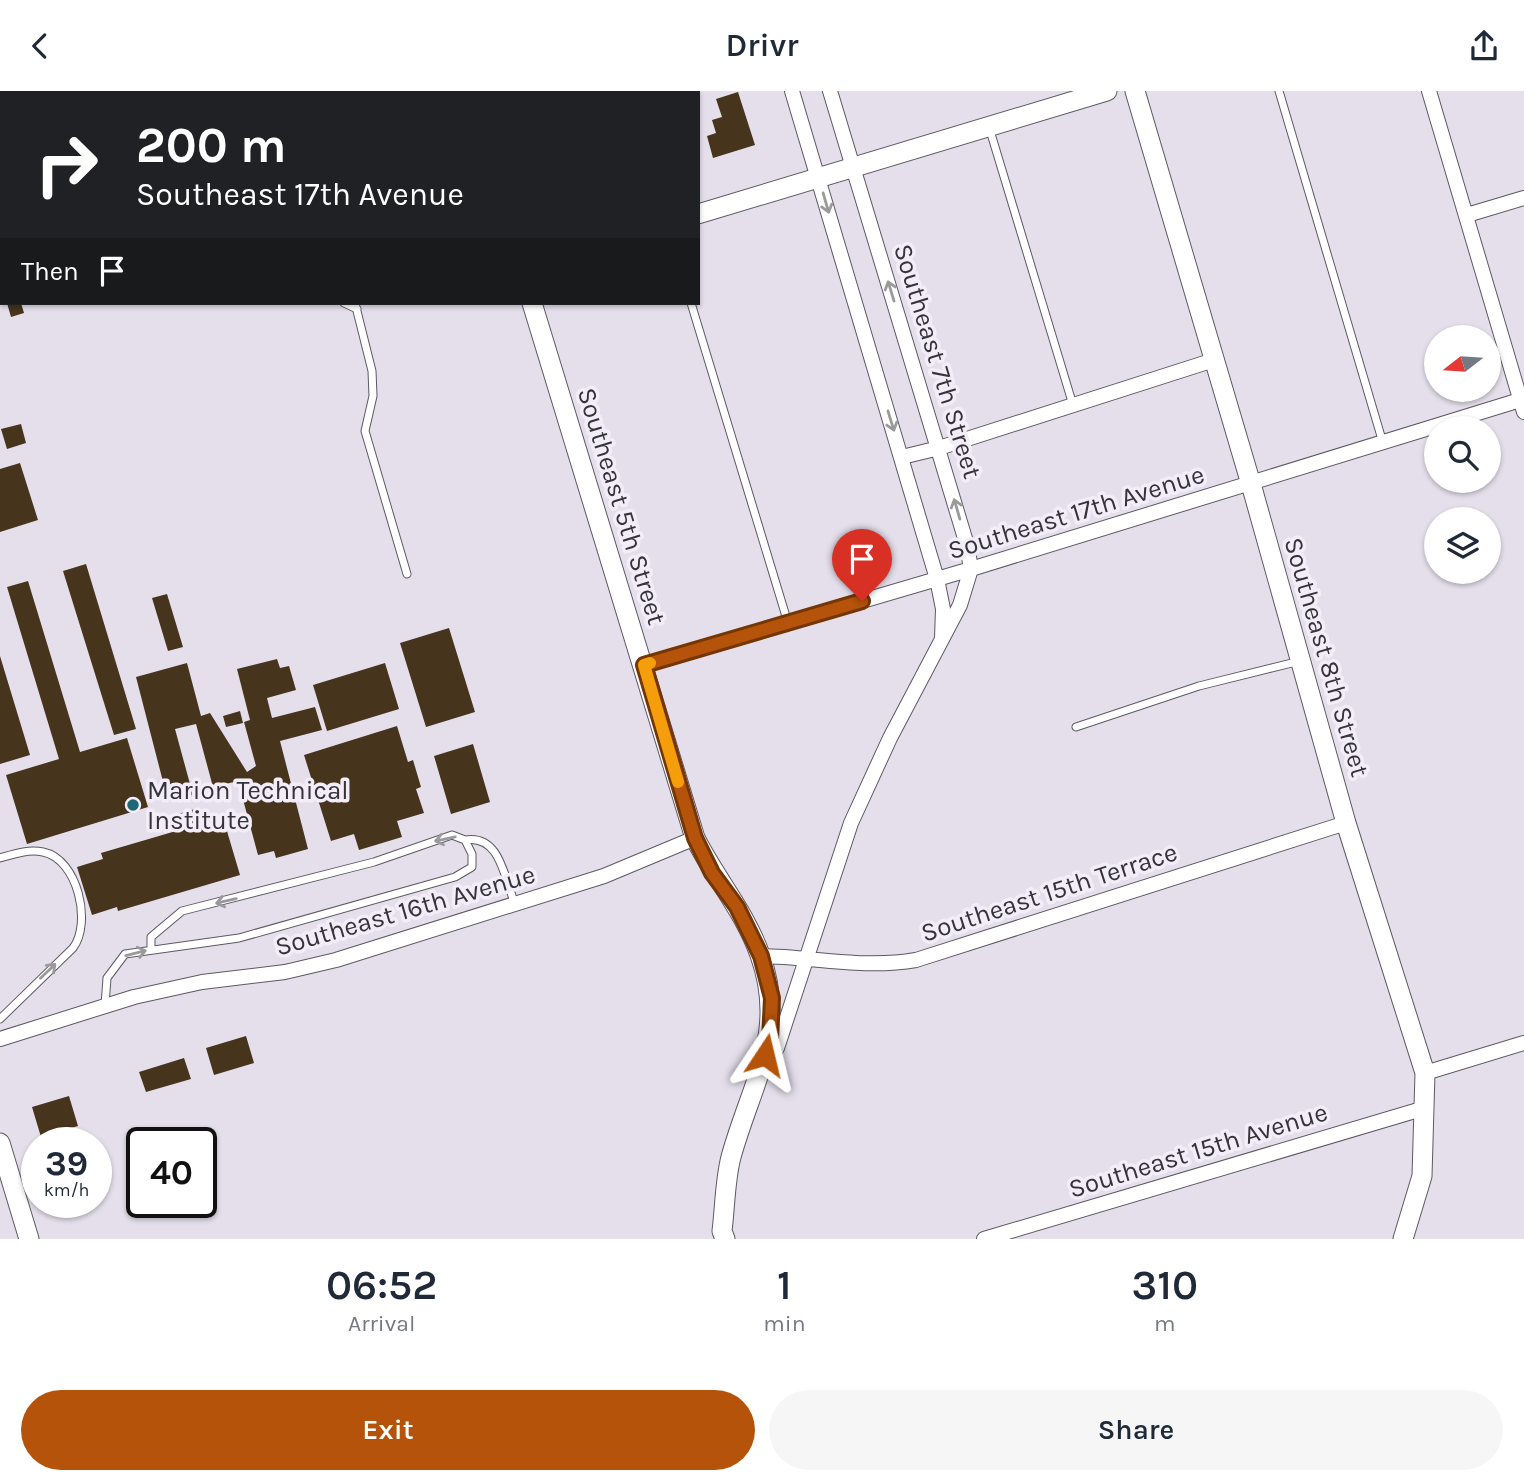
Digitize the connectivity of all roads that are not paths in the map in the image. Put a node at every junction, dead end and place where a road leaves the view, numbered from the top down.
1 (792, 91) edge
2 (831, 91) edge
3 (1107, 91) edge
4 (1135, 91) edge
5 (1279, 91) edge
6 (1429, 91) edge
7 (989, 126) junction
8 (853, 166) junction
9 (819, 177) junction
10 (1524, 198) edge
11 (700, 214) edge
12 (1467, 215) junction
13 (533, 305) edge
14 (692, 305) edge
15 (356, 306) edge
16 (1214, 360) junction
17 (1073, 405) junction
18 (1522, 406) edge
19 (1383, 443) junction
20 (939, 448) junction
21 (902, 457) junction
22 (1251, 484) junction
23 (971, 569) junction
24 (407, 574) dead end
25 (937, 579) junction
26 (788, 623) junction
27 (942, 643) junction
28 (1300, 660) junction
29 (644, 665) junction
30 (1076, 727) dead end
31 (1346, 823) junction
32 (695, 838) junction
33 (465, 840) junction
34 (0, 858) edge
35 (515, 904) junction
36 (151, 949) junction
37 (761, 956) junction
38 (806, 957) junction
39 (104, 1006) junction
40 (0, 1019) edge
41 (0, 1038) edge
42 (1524, 1043) edge
43 (760, 1069) junction
44 (1425, 1073) junction
45 (1425, 1108) junction
46 (0, 1143) edge
47 (29, 1239) edge
48 (725, 1239) edge
49 (984, 1239) edge
50 (1404, 1239) edge

1 - 9 street, Southeast 7th Street
2 - 8 street, Southeast 7th Street
3 - 7 street
4 - 16 street, Southeast 8th Street
5 - 19 lane
6 - 12 street
7 - 8 street
7 - 17 lane
8 - 9 street
20 -> 8 street, Southeast 7th Street
9 - 11 street
9 -> 21 street, Southeast 7th Street
10 - 12 street
12 - 18 street
13 - 29 street, Southeast 5th Street
14 - 26 lane
15 - 24 lane
16 - 17 street
16 - 22 street, Southeast 8th Street
17 - 20 street
18 - 19 street, Southeast 17th Avenue
19 - 22 street, Southeast 17th Avenue
20 - 21 street
23 -> 20 street, Southeast 7th Street
21 - 25 street, Southeast 7th Street
22 - 23 street, Southeast 17th Avenue
22 - 28 street, Southeast 8th Street
23 - 25 street, Southeast 17th Avenue
23 - 27 street, Southeast 7th Street
25 - 26 street, Southeast 17th Avenue
25 - 27 street, Southeast 7th Street
26 - 29 street, Southeast 17th Avenue
27 - 38 street, Southeast 7th Street
28 - 30 lane
28 - 31 street, Southeast 8th Street
29 - 32 street, Southeast 5th Street
31 - 38 street, Southeast 15th Terrace
31 - 44 street, Southeast 8th Street
32 - 35 street, Southeast 16th Avenue
32 - 37 street, Southeast 5th Street
33 - 35 lane
33 -> 36 lane
33 - 36 lane
40 -> 34 lane
35 - 39 street, Southeast 16th Avenue
39 -> 36 lane
37 - 38 street, Southeast 15th Terrace
37 - 43 street, Southeast 5th Street
38 - 43 street, Southeast 7th Street
39 - 41 street, Southeast 16th Avenue
42 - 44 street
43 - 48 street, Southeast 5th Street
44 - 45 street, Southeast 8th Street
45 - 49 street, Southeast 15th Avenue
45 - 50 street, Southeast 8th Street
46 - 47 street

